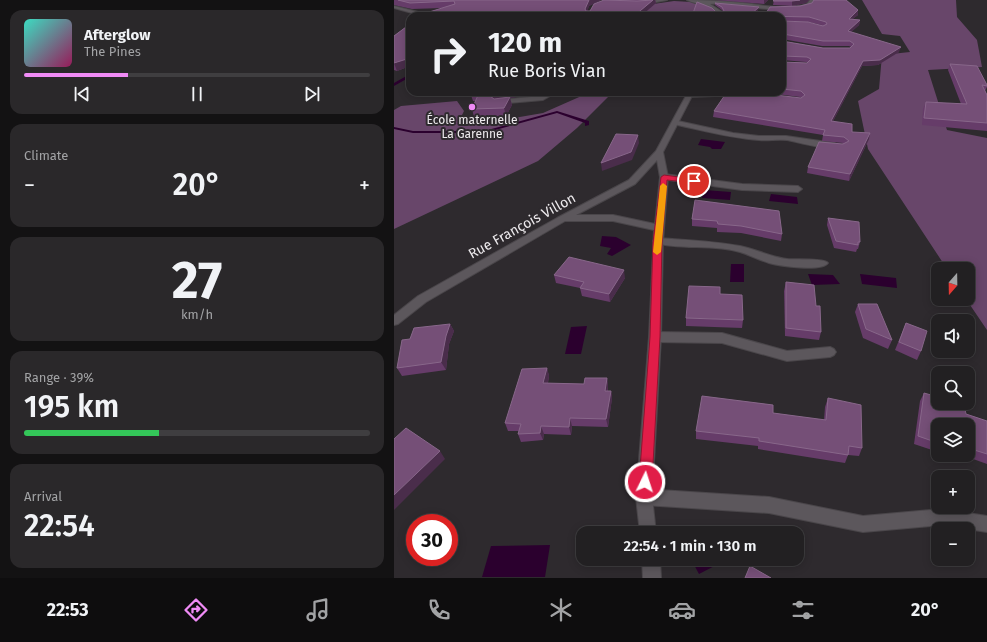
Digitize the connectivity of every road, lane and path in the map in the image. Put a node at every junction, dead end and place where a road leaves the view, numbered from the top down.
1 (665, 0) edge
2 (689, 0) edge
3 (812, 0) edge
4 (705, 3) junction
5 (633, 4) edge
6 (394, 7) edge
7 (413, 12) edge
8 (718, 12) edge
9 (547, 96) edge
10 (689, 96) edge
11 (496, 102) edge
12 (676, 122) junction
13 (842, 146) edge
14 (659, 152) junction
15 (664, 177) junction
16 (798, 189) dead end
17 (560, 220) junction
18 (659, 228) junction
19 (658, 242) junction
20 (823, 263) dead end
21 (394, 321) edge
22 (655, 337) junction
23 (830, 352) dead end
24 (644, 496) junction
25 (987, 524) edge
26 (647, 526) edge
27 (651, 566) edge
28 (652, 578) edge

1 - 5 street
2 - 4 street
3 - 4 street
4 - 8 street
6 - 7 street
9 - 11 street
10 - 12 street, Rue François Villon
12 - 13 street
12 - 14 street, Rue François Villon
14 - 15 street
14 - 17 street, Rue François Villon
15 - 16 street
15 - 18 street
17 - 18 street
17 - 21 street, Rue François Villon
18 - 19 street
19 - 20 street
19 - 22 street
22 - 23 street
22 - 24 street
24 - 25 street
24 - 26 street
27 - 28 street

